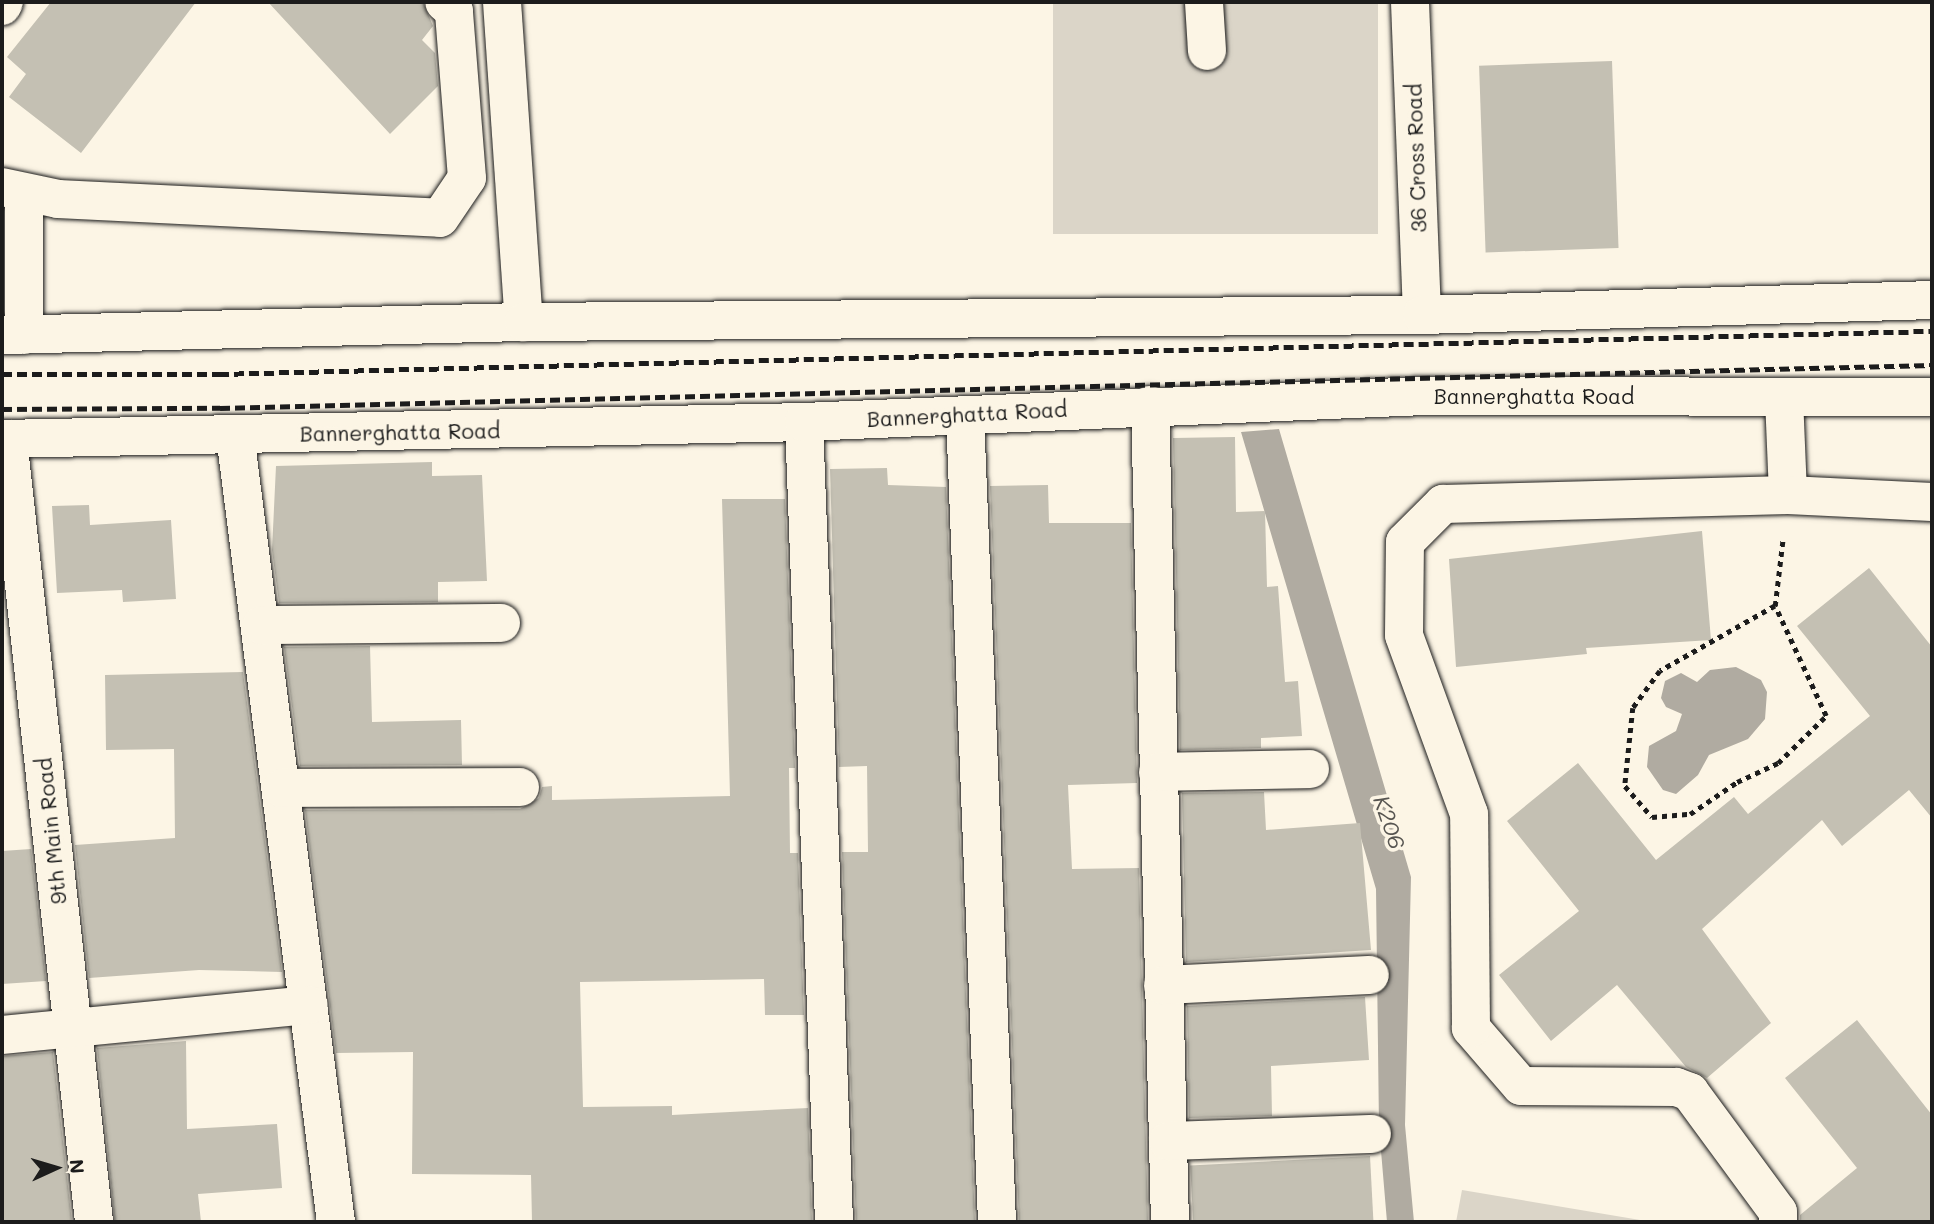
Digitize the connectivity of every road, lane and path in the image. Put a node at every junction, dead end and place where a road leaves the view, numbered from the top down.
1 (444, 2) edge
2 (502, 2) edge
3 (1204, 2) edge
4 (1410, 2) edge
5 (1207, 51) dead end
6 (13, 190) edge
7 (1932, 300) edge
8 (1422, 315) junction
9 (524, 322) junction
10 (13, 335) edge
11 (1932, 397) edge
12 (1784, 398) junction
13 (1150, 405) junction
14 (965, 415) junction
15 (804, 422) junction
16 (235, 435) junction
17 (5, 439) edge
18 (1787, 495) junction
19 (1932, 502) edge
20 (1775, 606) junction
21 (501, 622) dead end
22 (262, 625) junction
23 (1310, 769) dead end
24 (1158, 772) junction
25 (520, 787) dead end
26 (282, 788) junction
27 (1370, 975) dead end
28 (1163, 985) junction
29 (309, 1004) junction
30 (73, 1029) junction
31 (2, 1035) edge
32 (1372, 1134) dead end
33 (1168, 1141) junction
34 (94, 1222) edge
35 (335, 1222) edge
36 (834, 1222) edge
37 (998, 1222) edge
38 (1170, 1222) edge
39 (1778, 1222) edge

1 - 6 street
2 - 9 street
3 - 5 street
4 - 8 street, 36 Cross Road
6 - 10 street
7 - 8 street
8 - 9 street
9 - 10 street
11 - 12 street, Bannerghatta Road
12 - 13 street, Bannerghatta Road
12 - 18 street
13 - 14 street, Bannerghatta Road
13 - 24 street
14 - 15 street, Bannerghatta Road
14 - 37 street
15 - 16 street, Bannerghatta Road
15 - 36 street
16 - 17 street, Bannerghatta Road
16 - 22 street
17 - 30 street, 9th Main Road
18 - 19 street
18 - 20 path
18 - 39 street
20 - 20 path
21 - 22 street
22 - 26 street
23 - 24 street
24 - 28 street
25 - 26 street
26 - 29 street
27 - 28 street
28 - 33 street
29 - 30 street
29 - 35 street
30 - 31 street
30 - 34 street, 9th Main Road
32 - 33 street
33 - 38 street

